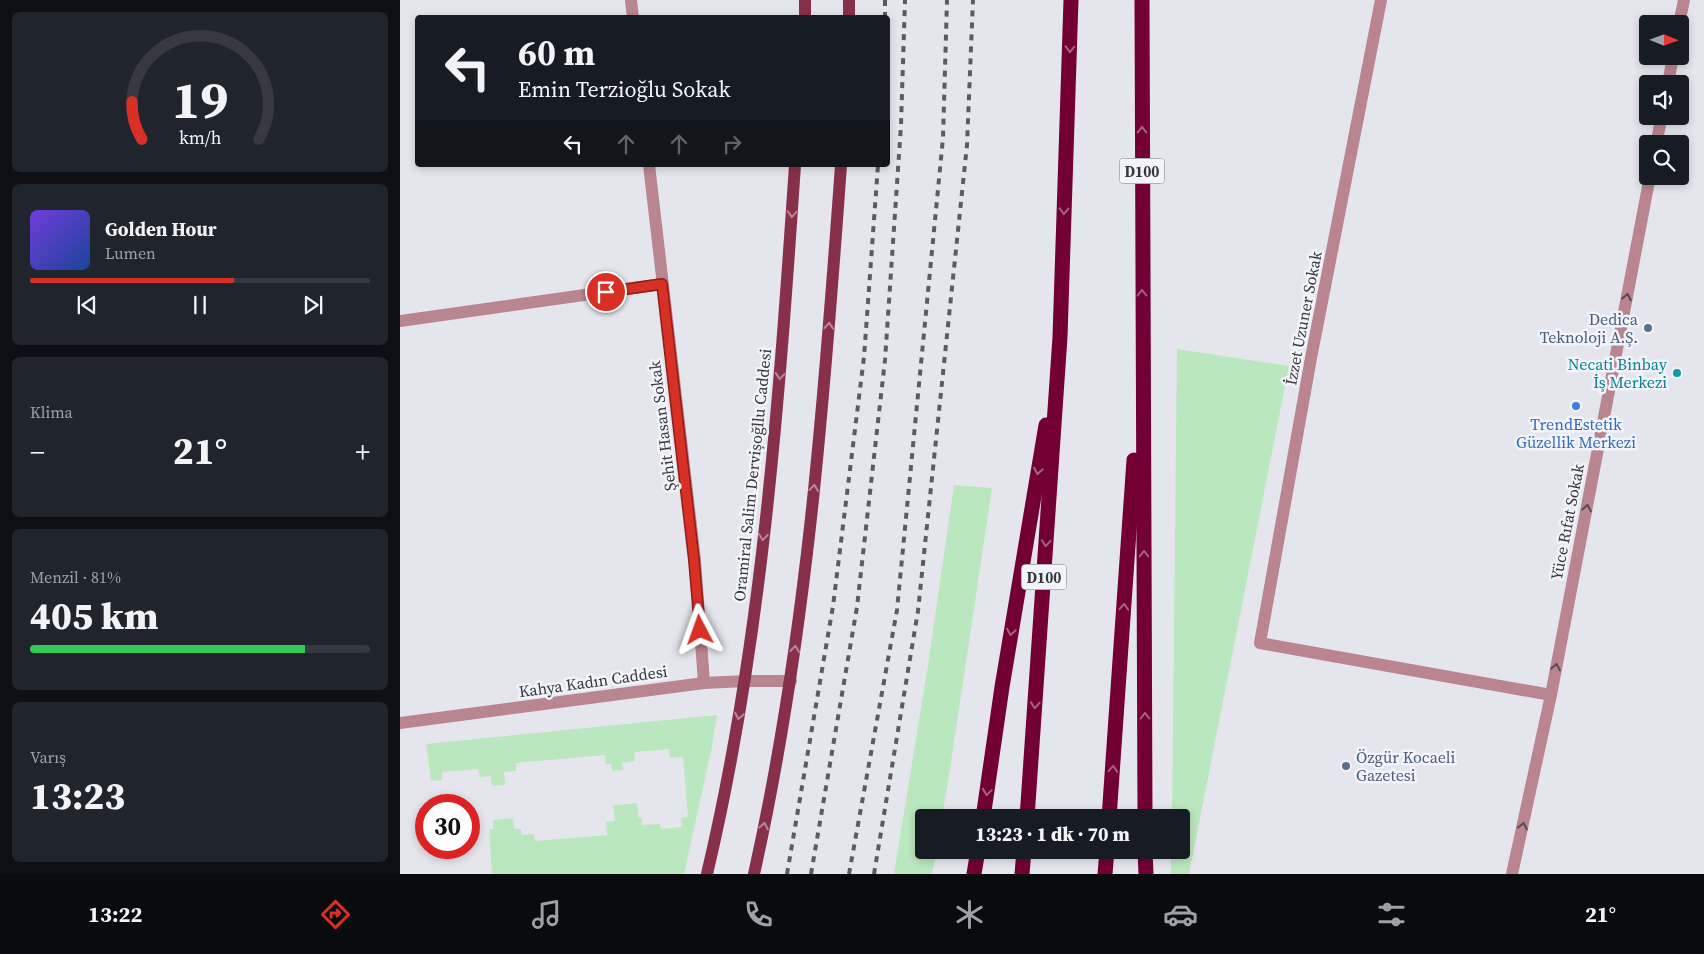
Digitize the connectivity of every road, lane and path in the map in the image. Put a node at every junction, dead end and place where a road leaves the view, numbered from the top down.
1 (631, 0) edge
2 (805, 0) edge
3 (849, 0) edge
4 (1071, 0) edge
5 (1142, 0) edge
6 (1381, 0) edge
7 (1684, 0) edge
8 (633, 15) edge
9 (805, 15) edge
10 (849, 15) edge
11 (1681, 15) edge
12 (649, 167) edge
13 (795, 167) edge
14 (841, 167) edge
15 (1648, 185) edge
16 (662, 284) junction
17 (400, 321) edge
18 (1060, 337) junction
19 (1142, 341) junction
20 (746, 681) junction
21 (791, 681) junction
22 (704, 683) junction
23 (1551, 695) junction
24 (400, 723) edge
25 (984, 809) edge
26 (1028, 809) edge
27 (1110, 809) edge
28 (1145, 809) edge
29 (976, 859) edge
30 (1023, 859) edge
31 (1106, 859) edge
32 (1145, 859) edge
33 (707, 874) edge
34 (754, 874) edge
35 (974, 874) edge
36 (1022, 874) edge
37 (1105, 874) edge
38 (1146, 874) edge
39 (1512, 874) edge

1 - 8 street
2 - 9 main road
3 - 10 main road
4 -> 18 highway, D100
19 -> 5 highway, D100
6 - 23 street, İzzet Uzuner Sokak
7 - 11 street
12 - 16 street, Şehit Hasan Sokak
13 -> 20 main road, Oramiral Salim Dervişoğllu Caddesi
21 -> 14 main road
23 -> 15 street, Yüce Rıfat Sokak
16 - 17 street
16 - 22 street, Şehit Hasan Sokak
18 -> 25 highway
18 -> 26 highway, D100
27 -> 19 highway, D100
28 -> 19 highway
20 - 21 street, Kahya Kadın Caddesi
20 - 22 street, Kahya Kadın Caddesi
20 -> 33 main road, Oramiral Salim Dervişoğllu Caddesi
34 -> 21 main road
22 - 24 street, Kahya Kadın Caddesi
39 -> 23 street, Yüce Rıfat Sokak
29 - 35 highway
30 - 36 highway
31 - 37 highway
32 - 38 highway

